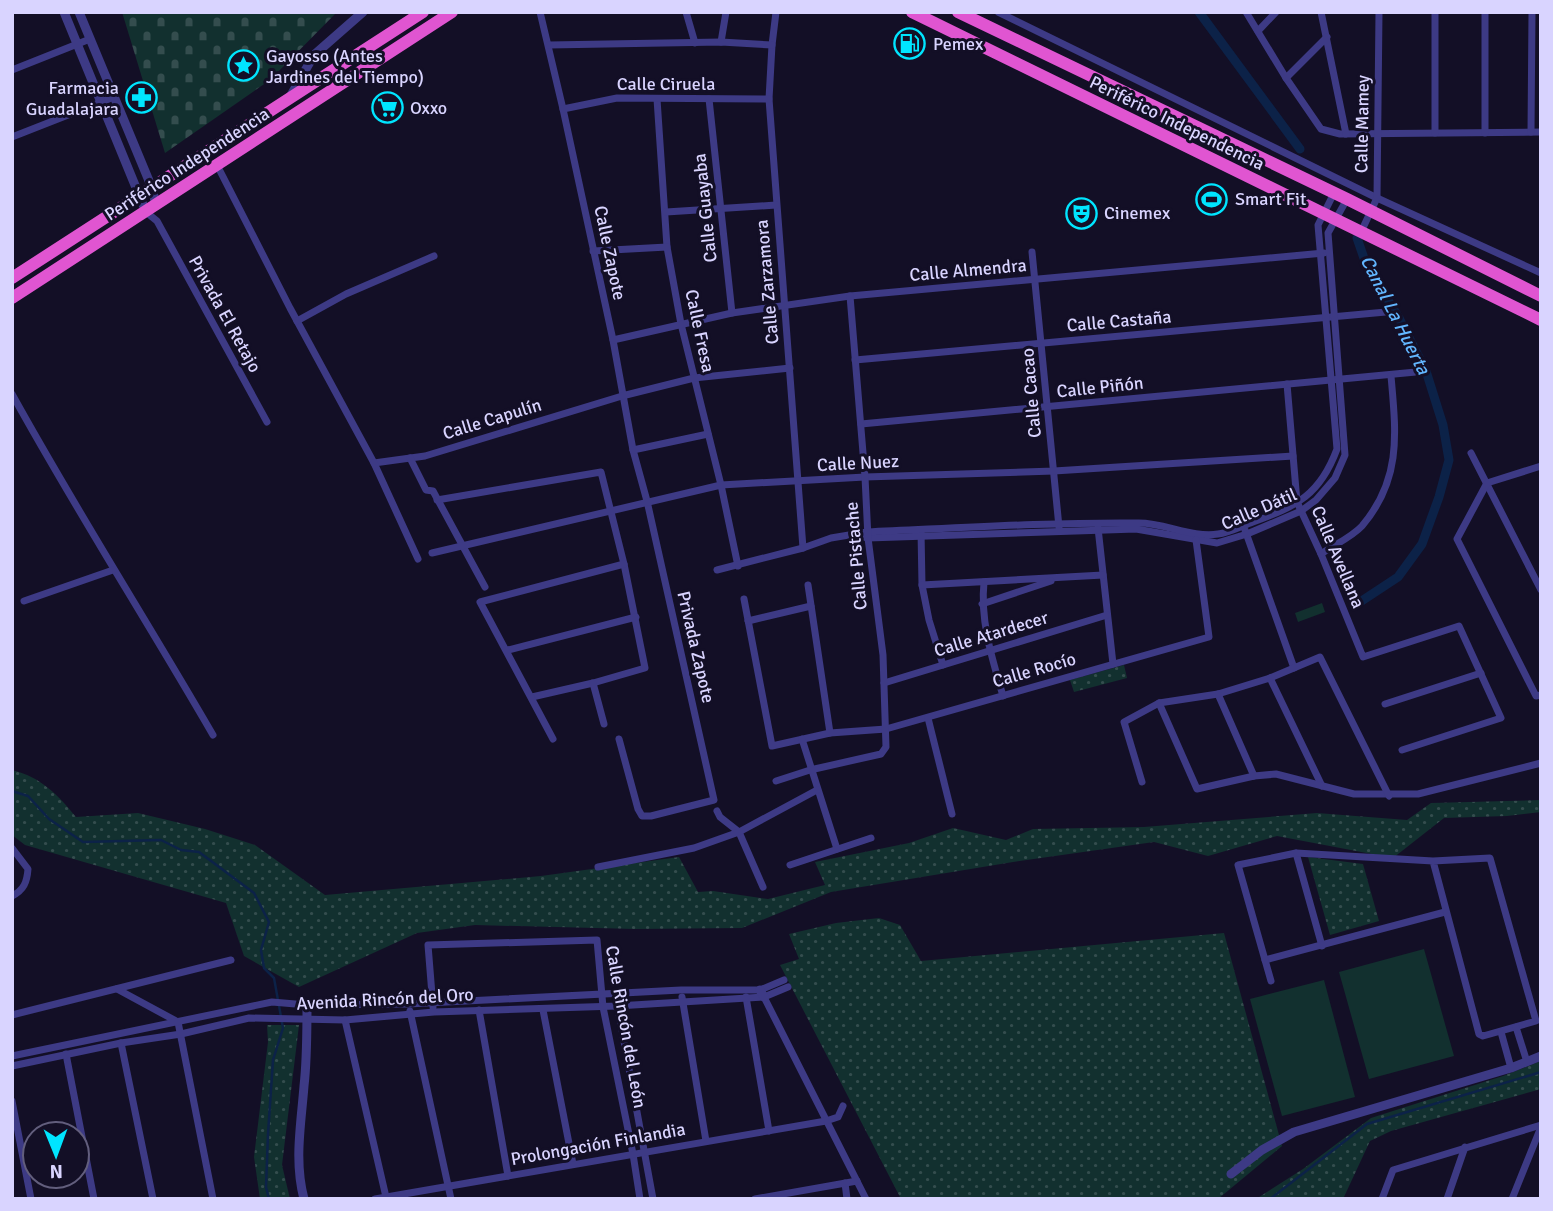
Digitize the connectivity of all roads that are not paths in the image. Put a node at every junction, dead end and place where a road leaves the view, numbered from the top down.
1 (64, 12) edge
2 (79, 12) edge
3 (363, 12) edge
4 (423, 12) edge
5 (452, 12) edge
6 (540, 12) edge
7 (686, 12) edge
8 (726, 12) edge
9 (776, 12) edge
10 (912, 12) edge
11 (958, 12) edge
12 (1247, 12) edge
13 (1276, 12) edge
14 (1321, 12) edge
15 (1380, 12) edge
16 (1435, 12) edge
17 (1485, 12) edge
18 (1532, 12) edge
19 (1002, 14) edge
20 (998, 31) junction
21 (1258, 31) junction
22 (1326, 37) junction
23 (90, 39) junction
24 (721, 42) junction
25 (695, 43) junction
26 (76, 44) junction
27 (549, 45) junction
28 (772, 45) junction
29 (12, 70) edge
30 (1286, 78) junction
31 (114, 97) junction
32 (290, 97) junction
33 (657, 99) junction
34 (709, 99) junction
35 (769, 99) junction
36 (100, 103) junction
37 (563, 109) junction
38 (1531, 132) junction
39 (1541, 132) edge
40 (1378, 133) junction
41 (1435, 133) junction
42 (1485, 133) junction
43 (1346, 134) junction
44 (12, 137) edge
45 (217, 165) junction
46 (152, 188) junction
47 (1334, 193) junction
48 (138, 195) junction
49 (1377, 198) junction
50 (1347, 199) junction
51 (776, 205) junction
52 (720, 208) junction
53 (151, 209) junction
54 (1373, 211) junction
55 (666, 212) junction
56 (1329, 217) junction
57 (1361, 232) junction
58 (667, 247) junction
59 (593, 251) junction
60 (1032, 252) dead end
61 (1320, 253) junction
62 (1330, 253) junction
63 (433, 256) dead end
64 (1541, 273) edge
65 (12, 278) edge
66 (1035, 280) junction
67 (850, 296) junction
68 (1541, 296) edge
69 (12, 298) edge
70 (786, 305) junction
71 (1386, 312) dead end
72 (732, 313) junction
73 (1335, 316) junction
74 (1326, 317) junction
75 (1541, 320) edge
76 (298, 321) junction
77 (681, 324) junction
78 (613, 340) junction
79 (1042, 344) junction
80 (855, 359) junction
81 (790, 368) junction
82 (1416, 372) dead end
83 (1391, 376) junction
84 (694, 378) junction
85 (1341, 378) junction
86 (1332, 379) junction
87 (1287, 384) junction
88 (12, 394) edge
89 (622, 396) junction
90 (1048, 407) junction
91 (267, 422) dead end
92 (861, 424) junction
93 (708, 434) junction
94 (633, 450) junction
95 (1471, 453) dead end
96 (1293, 456) junction
97 (410, 458) junction
98 (374, 463) junction
99 (1540, 467) edge
100 (1054, 471) junction
101 (865, 477) junction
102 (797, 482) junction
103 (1487, 483) junction
104 (721, 485) junction
105 (437, 500) junction
106 (647, 501) junction
107 (1297, 502) junction
108 (611, 510) junction
109 (1301, 511) junction
110 (1098, 527) junction
111 (1059, 529) junction
112 (1245, 530) junction
113 (921, 533) junction
114 (868, 536) junction
115 (1196, 541) junction
116 (461, 545) junction
117 (803, 548) junction
118 (432, 553) dead end
119 (1321, 554) junction
120 (418, 559) dead end
121 (624, 564) junction
122 (738, 566) junction
123 (113, 570) junction
124 (717, 570) dead end
125 (1103, 575) junction
126 (1061, 577) junction
127 (984, 582) junction
128 (808, 585) dead end
129 (922, 585) junction
130 (485, 587) dead end
131 (1541, 590) edge
132 (744, 599) dead end
133 (24, 601) dead end
134 (982, 604) junction
135 (811, 606) junction
136 (1107, 615) junction
137 (636, 617) junction
138 (748, 621) junction
139 (508, 650) junction
140 (990, 651) junction
141 (1113, 664) junction
142 (943, 665) junction
143 (1294, 668) junction
144 (1481, 673) junction
145 (1270, 678) junction
146 (593, 683) junction
147 (884, 683) junction
148 (1217, 694) junction
149 (1541, 695) edge
150 (1003, 696) junction
151 (532, 697) junction
152 (1159, 703) junction
153 (1385, 704) dead end
154 (928, 718) junction
155 (604, 724) dead end
156 (886, 729) junction
157 (830, 733) junction
158 (213, 736) dead end
159 (553, 739) dead end
160 (619, 739) dead end
161 (802, 739) junction
162 (1402, 750) dead end
163 (1541, 763) edge
164 (810, 770) junction
165 (1254, 776) junction
166 (776, 781) dead end
167 (1142, 782) dead end
168 (1322, 786) junction
169 (817, 790) junction
170 (1389, 796) junction
171 (718, 811) dead end
172 (952, 814) dead end
173 (739, 832) junction
174 (871, 838) dead end
175 (12, 848) edge
176 (837, 849) junction
177 (1296, 853) junction
178 (1433, 861) junction
179 (790, 865) dead end
180 (598, 867) dead end
181 (763, 887) dead end
182 (12, 896) edge
183 (1445, 912) junction
184 (1322, 946) junction
185 (232, 960) dead end
186 (1265, 960) junction
187 (1271, 981) dead end
188 (786, 983) dead end
189 (117, 989) junction
190 (681, 990) junction
191 (762, 993) junction
192 (615, 995) junction
193 (602, 996) junction
194 (746, 997) junction
195 (682, 1000) junction
196 (433, 1003) junction
197 (408, 1004) junction
198 (307, 1005) junction
199 (617, 1006) junction
200 (603, 1007) junction
201 (479, 1010) junction
202 (542, 1010) junction
203 (434, 1012) junction
204 (12, 1014) edge
205 (411, 1014) junction
206 (345, 1020) junction
207 (178, 1021) junction
208 (307, 1021) junction
209 (1516, 1027) junction
210 (1501, 1032) junction
211 (181, 1034) junction
212 (121, 1043) junction
213 (66, 1054) junction
214 (12, 1056) edge
215 (1541, 1056) edge
216 (1527, 1062) junction
217 (12, 1066) edge
218 (1511, 1068) junction
219 (12, 1101) edge
220 (844, 1106) dead end
221 (826, 1121) junction
222 (1541, 1126) edge
223 (769, 1131) junction
224 (706, 1141) junction
225 (1465, 1147) junction
226 (646, 1152) junction
227 (634, 1154) junction
228 (573, 1164) junction
229 (1231, 1174) dead end
230 (508, 1176) junction
231 (858, 1181) junction
232 (845, 1183) junction
233 (449, 1186) junction
234 (386, 1197) junction
235 (781, 1197) edge
236 (31, 1199) edge
237 (94, 1199) edge
238 (153, 1199) edge
239 (213, 1199) edge
240 (304, 1199) edge
241 (374, 1199) edge
242 (451, 1199) edge
243 (640, 1199) edge
244 (653, 1199) edge
245 (755, 1199) edge
246 (847, 1199) edge
247 (866, 1199) edge
248 (1382, 1199) edge
249 (1447, 1199) edge
250 (1511, 1199) edge

1 - 26 street
2 - 23 street
3 - 32 street
4 - 32 highway, Periférico Independencia
5 - 45 highway, Periférico Independencia
6 - 27 street, Calle Zapote
7 - 25 street
8 - 24 street
9 - 28 street, Calle Zarzamora
10 - 56 highway, Periférico Independencia
11 - 20 highway, Periférico Independencia
12 - 21 street
13 - 21 street
14 - 22 street
15 - 40 street, Calle Mamey
16 - 41 street
17 - 42 street
18 - 38 street
19 - 20 street
19 - 49 street
20 - 47 highway, Periférico Independencia
21 - 30 street
22 - 30 street
22 - 43 street
23 - 26 street
23 - 31 street
24 - 25 street
24 - 28 street
25 - 27 street
26 - 29 street
26 - 36 street
27 - 37 street, Calle Zapote
28 - 35 street, Calle Zarzamora
30 - 43 street
31 - 36 street
31 - 46 street
32 - 46 highway, Periférico Independencia
33 - 34 street, Calle Ciruela
33 - 37 street, Calle Ciruela
33 - 55 street, Calle Fresa
34 - 35 street, Calle Ciruela
34 - 52 street, Calle Guayaba
35 - 51 street, Calle Zarzamora
36 - 44 street
36 - 48 street
37 - 59 street, Calle Zapote
38 - 39 street
38 - 42 street
40 - 41 street
40 - 43 street
40 - 49 street, Calle Mamey
41 - 42 street
45 - 53 highway, Periférico Independencia
45 - 76 street
46 - 48 highway, Periférico Independencia
46 - 53 street
47 - 50 highway, Periférico Independencia
47 - 56 street, Calle Dátil
48 - 53 street
48 - 65 highway, Periférico Independencia
49 - 54 street, Calle Mamey
49 - 64 street
50 - 54 highway, Periférico Independencia
50 - 56 street, Calle Dátil
51 - 52 street
51 - 70 street, Calle Zarzamora
52 - 55 street
52 - 72 street, Calle Guayaba
53 - 69 highway, Periférico Independencia
53 - 91 street, Privada El Retajo
54 - 57 street, Calle Mamey
54 - 68 highway, Periférico Independencia
55 - 58 street, Calle Fresa
56 - 57 highway, Periférico Independencia
56 - 61 street, Calle Dátil
56 - 62 street, Calle Dátil
57 - 75 highway, Periférico Independencia
58 - 59 street
58 - 77 street, Calle Fresa
59 - 78 street, Calle Zapote
60 - 66 street, Calle Cacao
61 - 62 street, Calle Almendra
61 - 66 street, Calle Almendra
61 - 74 street, Calle Dátil
62 - 73 street, Calle Dátil
63 - 76 street
66 - 67 street, Calle Almendra
66 - 79 street, Calle Cacao
67 - 70 street, Calle Almendra
67 - 80 street, Calle Pistache
70 - 72 street, Calle Almendra
70 - 81 street, Calle Zarzamora
71 - 73 street, Calle Castaña
72 - 77 street, Calle Almendra
73 - 74 street, Calle Castaña
73 - 85 street, Calle Dátil
74 - 79 street, Calle Castaña
74 - 86 street, Calle Dátil
76 - 98 street
77 - 78 street, Calle Almendra
77 - 84 street, Calle Fresa
78 - 89 street, Calle Zapote
79 - 80 street, Calle Castaña
79 - 90 street, Calle Cacao
80 - 92 street, Calle Pistache
81 - 84 street, Calle Capulín
81 - 102 street, Calle Zarzamora
82 - 83 street, Calle Piñón
83 - 85 street, Calle Piñón
83 - 119 street
84 - 89 street, Calle Capulín
84 - 93 street, Calle Fresa
85 - 86 street, Calle Piñón
85 - 109 street, Calle Dátil
86 - 87 street, Calle Piñón
86 - 107 street, Calle Dátil
87 - 90 street, Calle Piñón
87 - 96 street, Calle Avellana
88 - 123 street
89 - 94 street, Calle Zapote
89 - 97 street, Calle Capulín
90 - 92 street, Calle Piñón
90 - 100 street, Calle Cacao
92 - 101 street, Calle Pistache
93 - 94 street
93 - 104 street, Calle Fresa
94 - 106 street, Calle Zapote
95 - 103 street
96 - 100 street, Calle Nuez
96 - 107 street, Calle Avellana
97 - 98 street, Calle Capulín
97 - 105 street
98 - 120 street
99 - 103 street
100 - 101 street, Calle Nuez
100 - 111 street, Calle Cacao
101 - 102 street, Calle Nuez
101 - 114 street, Calle Pistache
102 - 104 street, Calle Nuez
102 - 117 street, Calle Zarzamora
103 - 131 street
103 - 149 street
104 - 106 street, Calle Nuez
104 - 122 street, Calle Fresa
105 - 108 street
105 - 116 street
106 - 108 street, Calle Nuez
106 - 160 street, Privada Zapote
107 - 109 street, Calle Avellana
107 - 112 street, Calle Dátil
108 - 116 street, Calle Nuez
108 - 121 street
109 - 112 street, Calle Dátil
109 - 119 street, Calle Avellana
110 - 111 street, Calle Dátil
110 - 112 street, Calle Dátil
110 - 115 street, Calle Dátil
110 - 125 street
111 - 113 street, Calle Dátil
112 - 115 street, Calle Dátil
112 - 143 street
113 - 114 street, Calle Dátil
113 - 129 street
114 - 117 street, Calle Dátil
114 - 147 street, Calle Pistache
115 - 141 street, Calle Rocío
116 - 118 street, Calle Nuez
116 - 130 street
117 - 122 street, Calle Dátil
119 - 144 street, Calle Avellana
121 - 137 street
121 - 139 street
122 - 124 street, Calle Dátil
123 - 133 street
123 - 158 street
125 - 126 street
125 - 136 street
126 - 127 street
126 - 134 street
127 - 129 street
127 - 134 street
128 - 135 street
129 - 142 street
132 - 138 street
134 - 140 street
135 - 138 street
135 - 157 street
136 - 140 street, Calle Atardecer
136 - 141 street
137 - 139 street
137 - 146 street
138 - 161 street, Calle Rocío
139 - 151 street
140 - 142 street, Calle Atardecer
140 - 150 street
141 - 150 street, Calle Rocío
142 - 147 street, Calle Atardecer
143 - 145 street
143 - 170 street
144 - 153 street
144 - 162 street
145 - 148 street
145 - 168 street
146 - 151 street
146 - 155 street
147 - 156 street, Calle Pistache
148 - 152 street
148 - 165 street
150 - 154 street, Calle Rocío
151 - 159 street
152 - 165 street
152 - 167 street
154 - 156 street, Calle Rocío
154 - 172 street
156 - 157 street, Calle Rocío
156 - 164 street
157 - 161 street, Calle Rocío
161 - 164 street
163 - 170 street
164 - 166 street
164 - 169 street
165 - 168 street
168 - 170 street
169 - 173 street
169 - 176 street
171 - 173 street
173 - 180 street
173 - 181 street
174 - 176 street
175 - 182 street
176 - 179 street
177 - 178 street
177 - 184 street
177 - 186 street
178 - 183 street
178 - 209 street
183 - 184 street
183 - 210 street
184 - 186 street
185 - 189 street
186 - 187 street
188 - 191 street
189 - 204 street
189 - 207 street
190 - 191 street, Avenida Rincón del Oro
190 - 192 street, Avenida Rincón del Oro
190 - 195 street
191 - 194 street, Avenida Rincón del Oro
191 - 221 street
192 - 193 street, Avenida Rincón del Oro
192 - 199 street, Calle Rincón del León
193 - 196 street, Avenida Rincón del Oro
193 - 196 street, Calle Rincón del León
193 - 200 street, Calle Rincón del León
194 - 195 street, Avenida Rincón del Oro
194 - 223 street
195 - 199 street, Avenida Rincón del Oro
195 - 224 street
196 - 197 street, Avenida Rincón del Oro
196 - 203 street
197 - 198 street, Avenida Rincón del Oro
197 - 205 street
198 - 207 street, Avenida Rincón del Oro
198 - 208 street
199 - 200 street, Avenida Rincón del Oro
199 - 226 street, Calle Rincón del León
200 - 202 street, Avenida Rincón del Oro
200 - 227 street, Calle Rincón del León
201 - 202 street, Avenida Rincón del Oro
201 - 203 street, Avenida Rincón del Oro
201 - 230 street
202 - 228 street
203 - 205 street, Avenida Rincón del Oro
205 - 206 street, Avenida Rincón del Oro
205 - 233 street
206 - 208 street, Avenida Rincón del Oro
206 - 234 street
207 - 211 street
207 - 214 street, Avenida Rincón del Oro
208 - 211 street, Avenida Rincón del Oro
208 - 240 street
209 - 210 street
209 - 216 street
210 - 218 street
211 - 212 street, Avenida Rincón del Oro
211 - 239 street
212 - 213 street, Avenida Rincón del Oro
212 - 238 street
213 - 217 street, Avenida Rincón del Oro
213 - 237 street
215 - 216 street
216 - 218 street
218 - 229 street
219 - 236 street
220 - 221 street
221 - 223 street, Prolongación Finlandia
221 - 231 street
222 - 225 street
222 - 250 street
223 - 224 street, Prolongación Finlandia
224 - 226 street, Prolongación Finlandia
225 - 248 street
225 - 249 street
226 - 227 street, Prolongación Finlandia
226 - 244 street, Calle Rincón del León
227 - 228 street, Prolongación Finlandia
227 - 243 street, Calle Rincón del León
228 - 230 street, Prolongación Finlandia
230 - 233 street, Prolongación Finlandia
231 - 232 street
231 - 247 street
232 - 235 street
232 - 246 street
233 - 234 street, Prolongación Finlandia
233 - 242 street
234 - 241 street, Prolongación Finlandia
235 - 245 street

